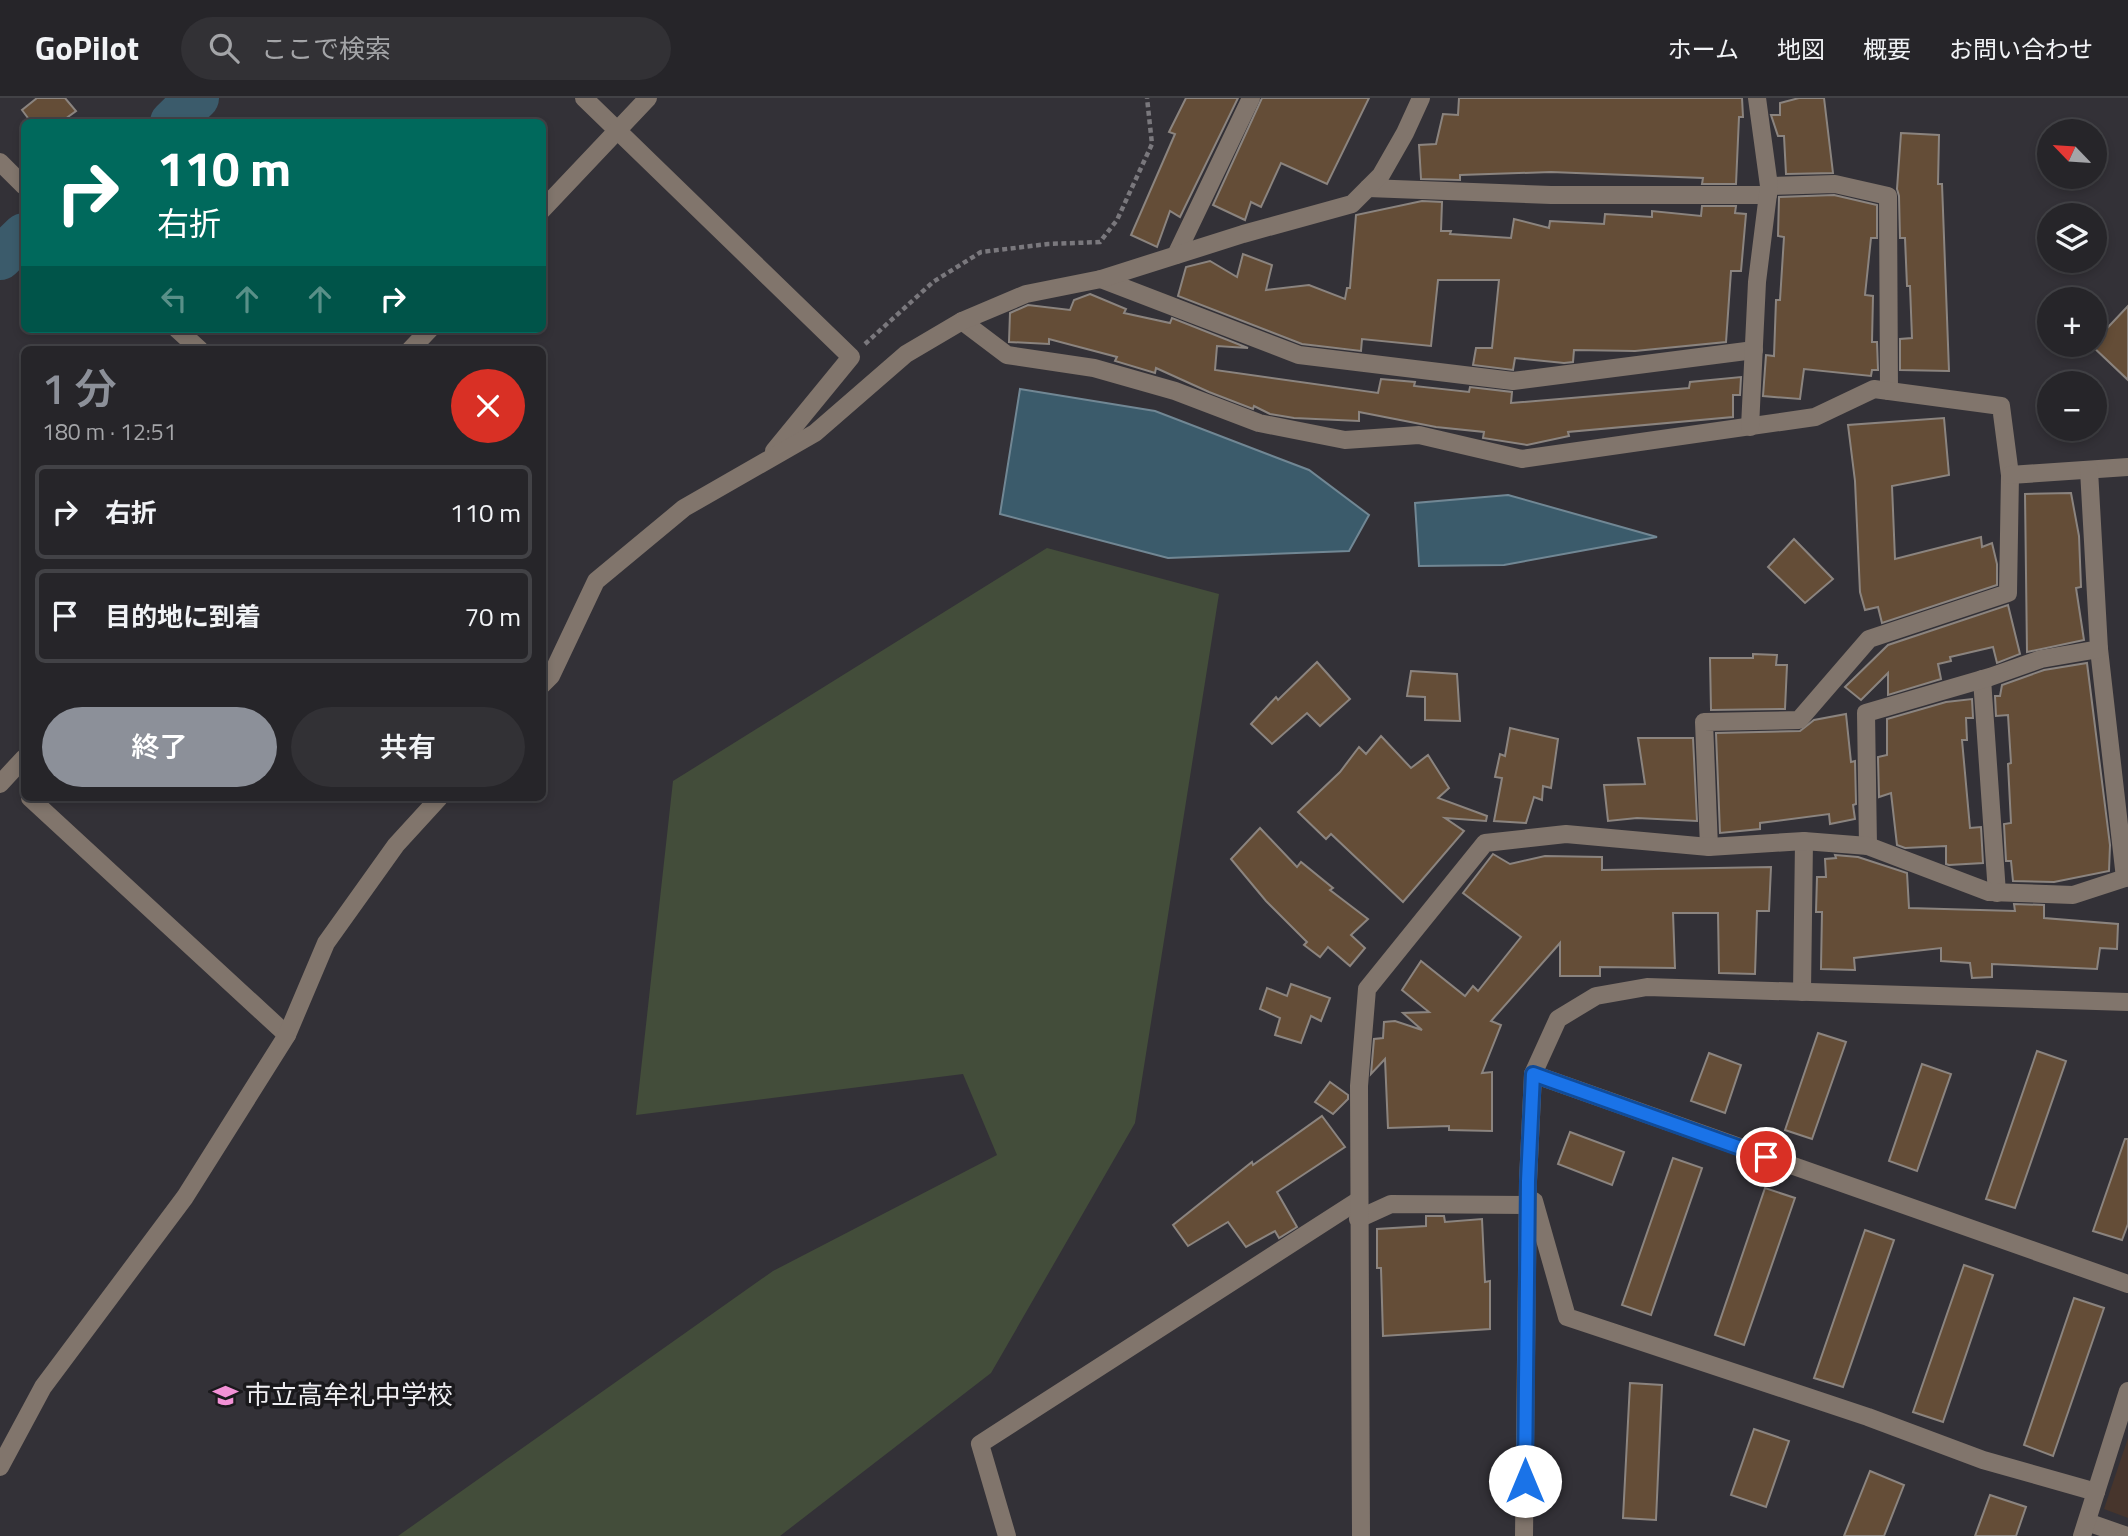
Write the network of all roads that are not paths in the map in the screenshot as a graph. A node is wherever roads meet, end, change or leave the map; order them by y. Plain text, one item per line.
1 (584, 98) edge
2 (648, 98) edge
3 (1251, 98) edge
4 (1421, 98) edge
5 (1757, 98) edge
6 (618, 131) junction
7 (0, 162) edge
8 (21, 183) edge
9 (1368, 188) junction
10 (1768, 191) junction
11 (546, 206) edge
12 (1176, 255) junction
13 (1101, 279) junction
14 (962, 321) junction
15 (181, 333) edge
16 (426, 333) edge
17 (196, 346) edge
18 (414, 346) edge
19 (1754, 350) junction
20 (1889, 391) junction
21 (1751, 427) junction
22 (767, 459) junction
23 (2128, 467) edge
24 (2089, 470) junction
25 (2010, 475) junction
26 (2099, 649) junction
27 (546, 674) edge
28 (1982, 679) junction
29 (21, 761) edge
30 (2, 777) edge
31 (21, 791) edge
32 (33, 801) edge
33 (436, 801) edge
34 (1804, 841) junction
35 (1868, 846) junction
36 (1709, 847) junction
37 (2126, 877) edge
38 (1997, 892) junction
39 (1802, 992) junction
40 (2128, 1003) edge
41 (287, 1035) junction
42 (1533, 1074) junction
43 (1528, 1181) junction
44 (1359, 1200) junction
45 (1528, 1205) junction
46 (1357, 1219) junction
47 (2128, 1284) edge
48 (2128, 1391) edge
49 (0, 1467) edge
50 (2096, 1492) junction
51 (2084, 1529) edge
52 (1007, 1536) edge
53 (1362, 1536) edge
54 (1524, 1536) edge
55 (2127, 1536) edge

1 - 6 street
2 - 6 street
3 - 12 street
4 - 9 street
5 - 10 street
6 - 11 street
6 - 22 street
7 - 8 street
9 - 10 street
9 - 12 street
10 - 19 street
10 - 20 street
12 - 13 street
13 - 14 street
13 - 19 street
14 - 21 street
14 - 22 street
15 - 17 street
16 - 18 street
19 - 21 street
20 - 21 street
20 - 25 street
22 - 27 street
23 - 24 street
24 - 25 street
24 - 26 street
25 - 36 street
26 - 28 street
26 - 37 street
28 - 35 street
28 - 38 street
29 - 30 street
30 - 31 street
32 - 41 street
33 - 41 street
34 - 35 street
34 - 36 street
34 - 39 street
35 - 38 street
36 - 44 street
37 - 38 street
39 - 40 street
39 - 42 street
41 - 49 street
42 - 43 street
42 - 47 street
43 - 45 street
43 - 50 street
44 - 46 street
44 - 52 street
45 - 46 street
45 - 54 street
46 - 53 street
48 - 50 street
50 - 51 street
51 - 55 street

